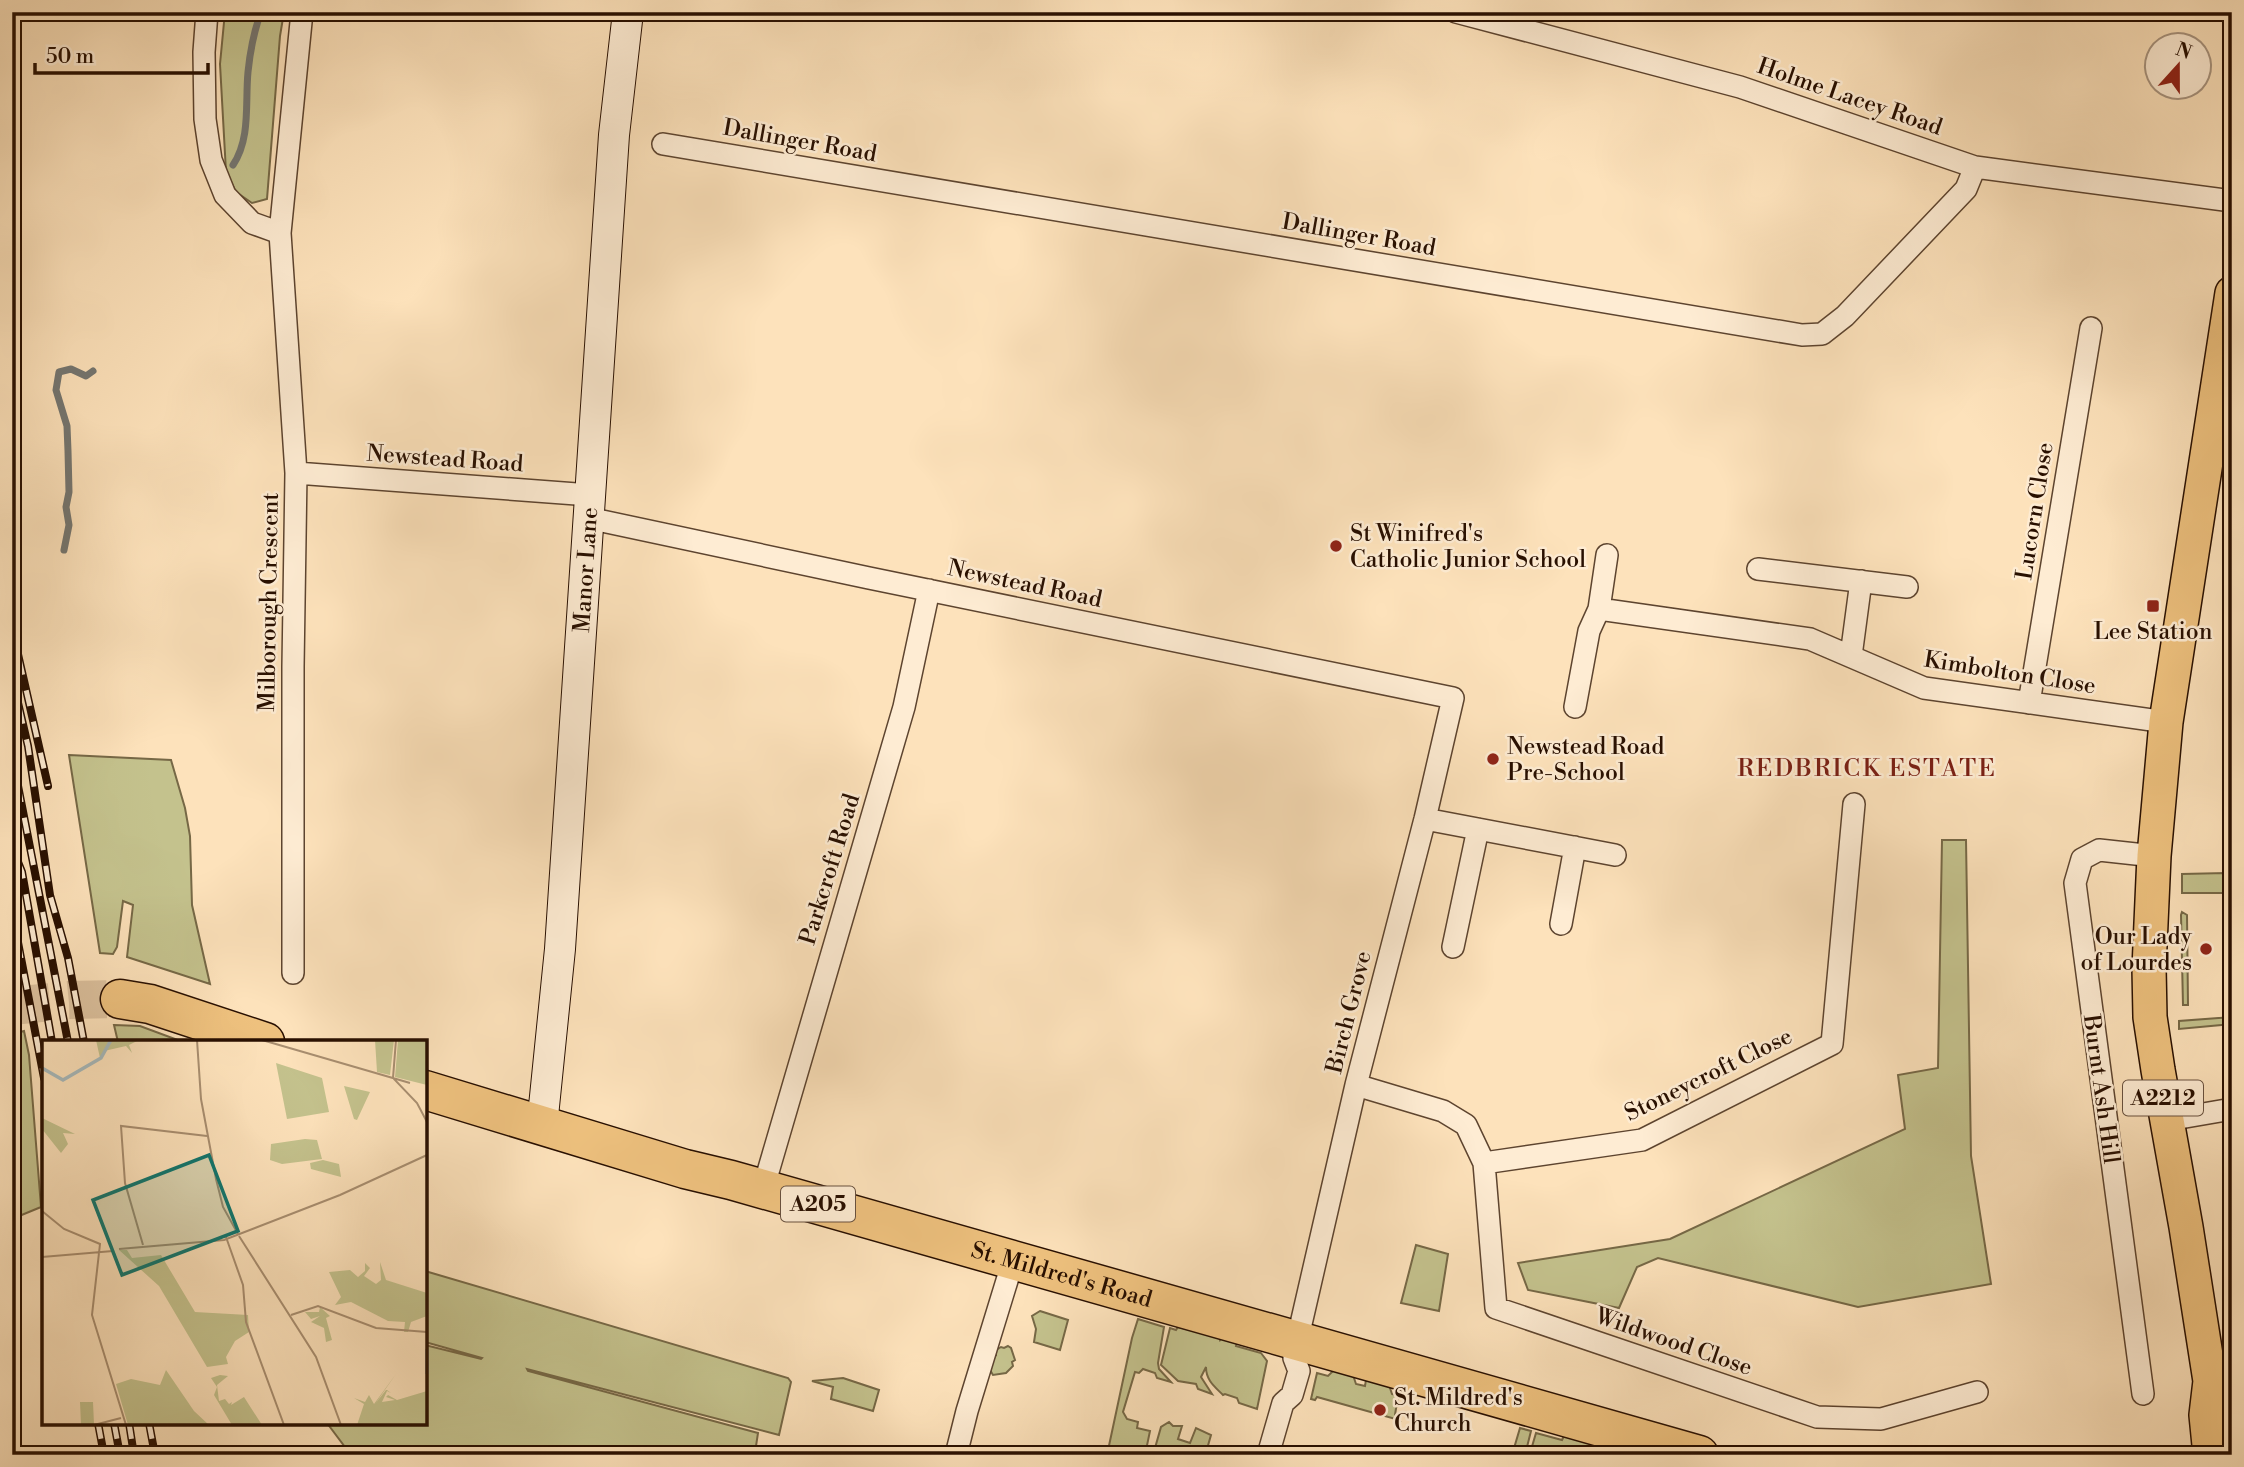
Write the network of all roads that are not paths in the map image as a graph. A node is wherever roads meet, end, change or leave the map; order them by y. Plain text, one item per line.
1 (207, 12) edge
2 (302, 12) edge
3 (628, 12) edge
4 (1456, 12) edge
5 (663, 144) dead end
6 (1975, 167) junction
7 (2232, 201) edge
8 (280, 233) junction
9 (2232, 293) edge
10 (2091, 328) dead end
11 (2220, 440) edge
12 (296, 473) junction
13 (589, 506) junction
14 (1607, 555) dead end
15 (1758, 569) dead end
16 (1861, 581) junction
17 (1907, 587) dead end
18 (929, 590) junction
19 (1599, 609) junction
20 (1851, 656) junction
21 (1452, 698) joint
22 (2029, 703) junction
23 (1575, 706) dead end
24 (2166, 723) junction
25 (1854, 804) dead end
26 (1425, 819) junction
27 (1478, 829) junction
28 (1575, 847) junction
29 (1615, 855) dead end
30 (2154, 856) junction
31 (1561, 924) dead end
32 (1453, 947) dead end
33 (293, 973) dead end
34 (120, 999) tunnel mouth
35 (259, 1040) edge
36 (1356, 1085) junction
37 (427, 1091) edge
38 (2232, 1109) edge
39 (2168, 1120) junction
40 (542, 1126) junction
41 (1484, 1163) junction
42 (766, 1169) junction
43 (1013, 1261) junction
44 (1298, 1341) junction
45 (2210, 1381) junction
46 (1977, 1392) dead end
47 (2143, 1394) dead end
48 (2232, 1435) edge
49 (956, 1455) edge
50 (1268, 1455) edge
51 (1699, 1455) edge
52 (2210, 1455) edge

1 - 8 street
2 - 8 street, Milborough Crescent
3 - 13 street, Manor Lane
4 - 6 street, Holme Lacey Road
5 - 6 street, Dallinger Road
6 - 7 street, Holme Lacey Road
8 - 12 street, Milborough Crescent
9 - 11 main road, A2212
10 - 22 street, Lucorn Close
11 - 24 main road, A2212
12 - 13 street, Newstead Road
12 - 33 street, Milborough Crescent
13 - 18 street, Newstead Road
13 - 40 street, Manor Lane
14 - 19 street
15 - 16 street
16 - 17 street
16 - 20 street
18 - 21 street, Newstead Road
18 - 42 street, Parkcroft Road
19 - 20 street, Kimbolton Close
19 - 23 street
20 - 22 street, Kimbolton Close
21 - 26 street, Birch Grove
22 - 24 street, Kimbolton Close
24 - 30 main road, A2212
25 - 41 street, Stoneycroft Close
26 - 27 street
26 - 36 street, Birch Grove
27 - 28 street
27 - 32 street
28 - 29 street
28 - 31 street
30 - 39 main road, A2212
30 - 47 street, Burnt Ash Hill
34 - 35 highway
36 - 41 street
36 - 44 street, Birch Grove
37 - 40 highway, St. Mildred's Road / A205
38 - 39 street
39 - 45 main road, A2212
40 - 42 highway, St. Mildred's Road / A205
41 - 46 street, Wildwood Close
42 - 43 highway, St. Mildred's Road / A205
43 - 44 highway, St. Mildred's Road / A205
43 - 49 street
44 - 50 street, Birch Grove
44 - 51 highway, St. Mildred's Road / A205
45 - 48 main road, A2212
45 - 52 main road, A2212

